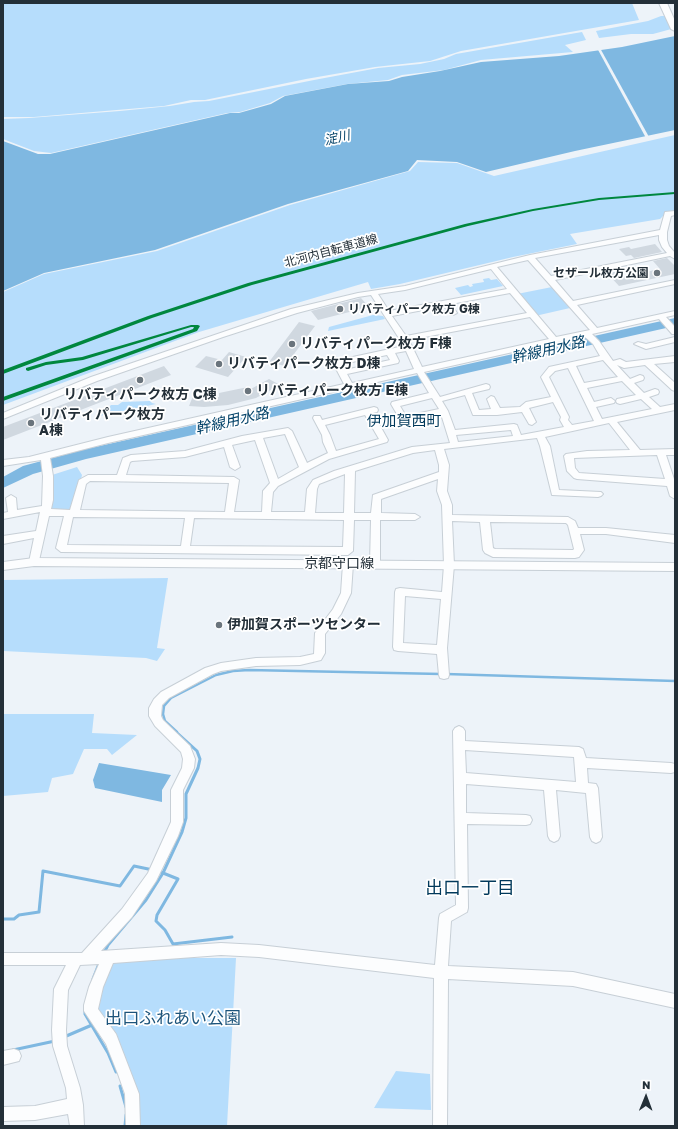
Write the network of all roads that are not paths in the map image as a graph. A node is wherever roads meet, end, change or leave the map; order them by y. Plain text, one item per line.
1 (663, 3) edge
2 (675, 29) edge
3 (675, 213) edge
4 (663, 232) junction
5 (673, 255) edge
6 (530, 257) junction
7 (492, 266) junction
8 (550, 279) junction
9 (675, 282) edge
10 (512, 290) junction
11 (373, 293) junction
12 (446, 303) junction
13 (572, 304) junction
14 (453, 312) dead end
15 (675, 313) edge
16 (388, 314) junction
17 (532, 314) junction
18 (662, 318) junction
19 (673, 329) edge
20 (592, 336) junction
21 (404, 339) junction
22 (675, 339) edge
23 (554, 340) junction
24 (638, 344) dead end
25 (649, 347) junction
26 (408, 348) junction
27 (675, 359) edge
28 (608, 360) junction
29 (663, 361) junction
30 (647, 362) junction
31 (571, 365) junction
32 (420, 370) junction
33 (539, 371) dead end
34 (550, 372) junction
35 (640, 378) dead end
36 (624, 381) junction
37 (349, 386) junction
38 (581, 386) junction
39 (486, 387) dead end
40 (675, 388) edge
41 (466, 391) junction
42 (655, 392) dead end
43 (642, 396) junction
44 (435, 397) junction
45 (492, 399) dead end
46 (555, 399) junction
47 (591, 405) junction
48 (675, 407) edge
49 (525, 409) junction
50 (444, 411) junction
51 (659, 411) junction
52 (497, 412) junction
53 (3, 416) edge
54 (612, 421) junction
55 (532, 422) dead end
56 (600, 423) junction
57 (570, 429) junction
58 (451, 433) junction
59 (540, 435) junction
60 (258, 436) junction
61 (361, 436) dead end
62 (518, 438) junction
63 (227, 443) junction
64 (366, 445) junction
65 (455, 445) junction
66 (439, 447) junction
67 (675, 452) edge
68 (661, 453) junction
69 (638, 454) junction
70 (333, 455) junction
71 (45, 456) junction
72 (236, 462) dead end
73 (3, 463) edge
74 (304, 468) junction
75 (350, 469) junction
76 (442, 474) junction
77 (121, 478) junction
78 (670, 483) junction
79 (275, 484) junction
80 (598, 494) dead end
81 (675, 496) edge
82 (11, 498) dead end
83 (46, 511) junction
84 (72, 513) junction
85 (8, 515) edge
86 (190, 515) junction
87 (229, 515) junction
88 (266, 516) junction
89 (310, 516) junction
90 (349, 517) junction
91 (375, 517) junction
92 (415, 517) dead end
93 (448, 518) junction
94 (485, 519) junction
95 (575, 531) junction
96 (40, 534) junction
97 (675, 539) edge
98 (3, 540) edge
99 (185, 549) junction
100 (34, 562) junction
101 (348, 564) junction
102 (375, 564) junction
103 (448, 565) junction
104 (3, 566) edge
105 (675, 567) edge
106 (446, 596) junction
107 (442, 650) junction
108 (444, 675) dead end
109 (459, 730) dead end
110 (459, 745) junction
111 (580, 763) junction
112 (671, 768) dead end
113 (460, 778) junction
114 (550, 785) junction
115 (583, 787) junction
116 (460, 818) junction
117 (526, 820) dead end
118 (554, 836) dead end
119 (596, 837) dead end
120 (95, 958) junction
121 (3, 959) edge
122 (441, 972) junction
123 (675, 1000) edge
124 (76, 1105) junction
125 (3, 1114) edge
126 (77, 1126) edge
127 (133, 1126) edge
128 (440, 1126) edge

1 - 2 highway
3 - 4 street
4 - 5 street
4 - 6 street
5 - 8 street
6 - 7 street
6 - 8 street
7 - 10 street
7 - 11 street
8 - 13 street
9 - 13 street
10 - 12 street
10 - 17 street
11 - 16 street
11 - 53 street
12 - 14 street
12 - 16 street
13 - 20 street
15 - 18 street
16 - 21 street
17 - 21 street
17 - 23 street
18 - 19 street
18 - 20 street
20 - 23 street
20 - 28 street
21 - 26 street
22 - 25 street
23 - 32 street
24 - 25 street
25 - 29 street
26 - 32 street
26 - 37 street
27 - 29 street
28 - 30 street
28 - 31 street
28 - 36 street
29 - 30 street
30 - 40 street
31 - 34 street
31 - 38 street
32 - 37 street
32 - 44 street
33 - 34 street
34 - 46 street
35 - 36 street
36 - 38 street
36 - 43 street
37 - 71 street
38 - 47 street
39 - 41 street
41 - 44 street
41 - 52 street
42 - 43 street
43 - 47 street
43 - 51 street
44 - 50 street
44 - 50 street
45 - 52 street
46 - 49 street
46 - 57 street
47 - 56 street
48 - 51 street
49 - 52 street
49 - 55 street
50 - 58 street
51 - 54 street
54 - 56 street
54 - 69 street
56 - 57 street
57 - 59 street
58 - 62 street
58 - 65 street
59 - 62 street
59 - 80 street
60 - 63 street
60 - 74 street
60 - 79 street
61 - 64 street
62 - 65 street
63 - 72 street
63 - 77 street
64 - 70 street
64 - 70 street
65 - 66 street
66 - 75 street
66 - 76 street
67 - 68 street
68 - 69 street
68 - 78 street
69 - 78 street
70 - 74 street
71 - 73 street
71 - 83 street
74 - 79 street
75 - 89 street
75 - 90 street
76 - 91 street
76 - 93 street
77 - 84 street
77 - 87 street
78 - 81 street
79 - 88 street
82 - 85 street
83 - 84 street
83 - 85 street
83 - 96 street
84 - 86 street
84 - 99 street
86 - 87 street
86 - 99 street
87 - 88 street
88 - 89 street
89 - 90 street
90 - 91 street
90 - 99 street
91 - 92 street
91 - 102 street
93 - 94 street
93 - 103 street
94 - 95 street
94 - 95 street
95 - 97 street
96 - 98 street
96 - 100 street
100 - 101 main road, 京都守口線
100 - 104 main road, 京都守口線
101 - 102 main road, 京都守口線
101 - 120 street
102 - 103 main road, 京都守口線
103 - 105 main road, 京都守口線
103 - 106 street
106 - 107 street
106 - 107 street
107 - 108 street
109 - 110 street
110 - 111 street
110 - 113 street
111 - 112 street
111 - 115 street
113 - 114 street
113 - 116 street
114 - 115 street
114 - 118 street
115 - 119 street
116 - 117 street
116 - 122 street
120 - 121 street
120 - 122 street
120 - 124 street
120 - 127 street
122 - 123 street
122 - 128 street
124 - 125 street
124 - 126 street

